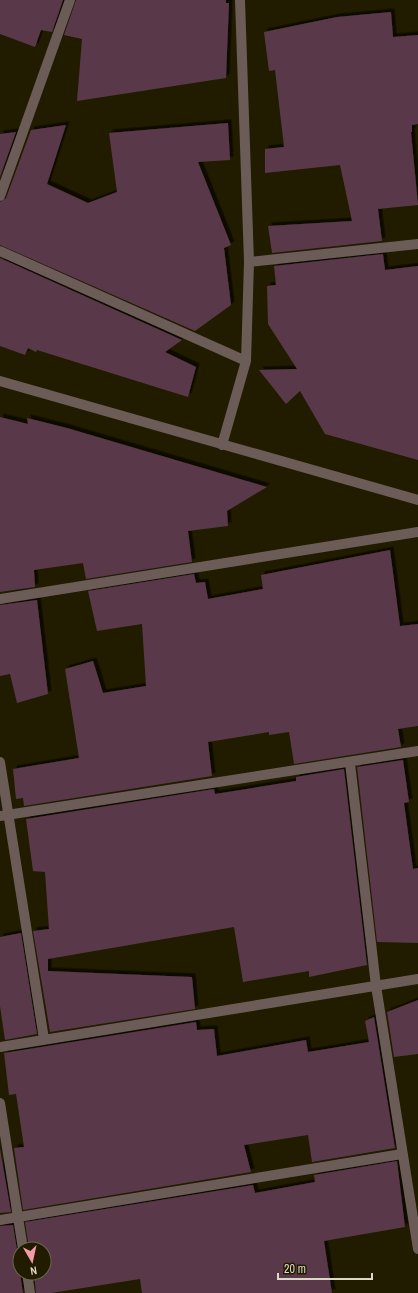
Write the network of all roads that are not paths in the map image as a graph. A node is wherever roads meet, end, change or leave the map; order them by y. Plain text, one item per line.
1 (70, 0) edge
2 (240, 0) edge
3 (0, 196) edge
4 (418, 244) edge
5 (0, 251) edge
6 (249, 262) junction
7 (246, 361) junction
8 (0, 381) edge
9 (222, 445) junction
10 (418, 500) edge
11 (418, 532) edge
12 (0, 599) edge
13 (418, 751) edge
14 (0, 762) edge
15 (350, 762) junction
16 (4, 815) edge
17 (418, 979) edge
18 (376, 986) junction
19 (44, 1039) junction
20 (0, 1048) edge
21 (0, 1103) edge
22 (402, 1154) junction
23 (17, 1217) junction
24 (0, 1220) edge
25 (22, 1241) edge
26 (418, 1249) edge
27 (28, 1281) edge
28 (30, 1293) edge

1 - 3 street
2 - 6 street
4 - 6 street
5 - 7 street
6 - 7 street
7 - 9 street
8 - 9 street
9 - 10 street
11 - 12 street
13 - 15 street
14 - 16 street
15 - 16 street
15 - 18 street
16 - 19 street
17 - 18 street
18 - 19 street
18 - 22 street
19 - 20 street
21 - 23 street
22 - 23 street
22 - 26 street
23 - 24 street
23 - 25 street
27 - 28 street

